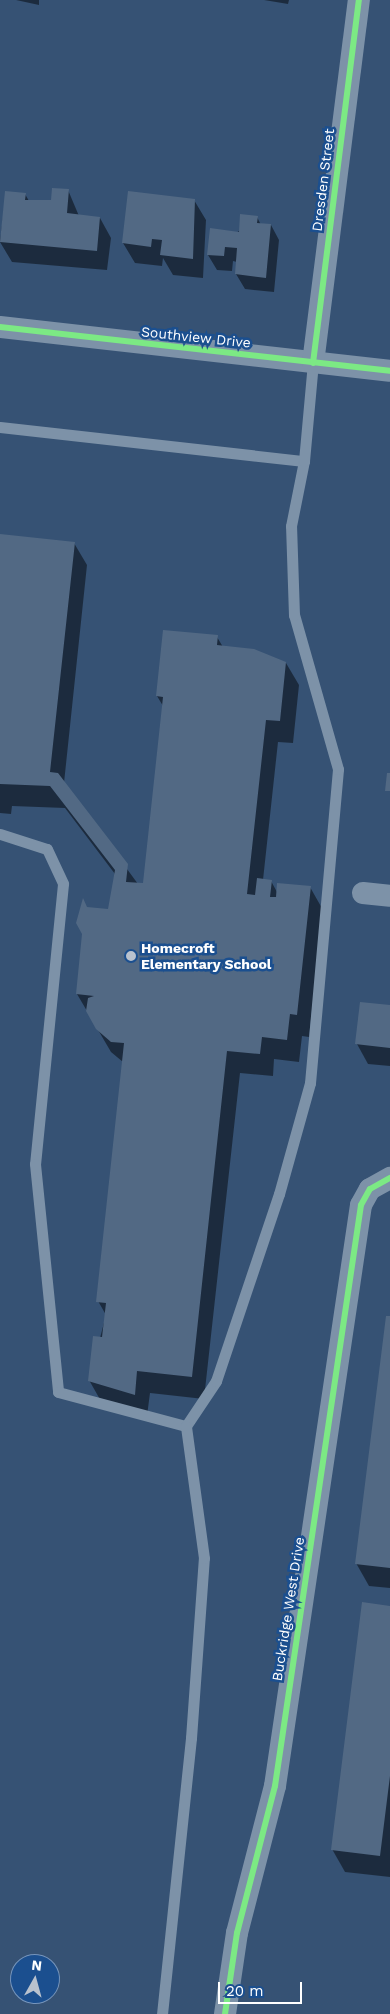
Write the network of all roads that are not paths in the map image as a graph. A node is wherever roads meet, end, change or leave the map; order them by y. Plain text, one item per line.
1 (359, 0) edge
2 (0, 327) edge
3 (313, 363) junction
4 (390, 371) edge
5 (0, 426) edge
6 (304, 461) junction
7 (0, 834) edge
8 (363, 893) dead end
9 (390, 896) edge
10 (390, 1178) edge
11 (186, 1426) junction
12 (162, 2014) edge
13 (225, 2014) edge

1 - 3 street, Dresden Street
2 - 3 street, Southview Drive
3 - 4 street, Southview Drive
3 - 6 lane
5 - 6 lane
6 - 11 lane
7 - 11 lane
8 - 9 street
10 - 13 street, Buckridge West Drive
11 - 12 lane

